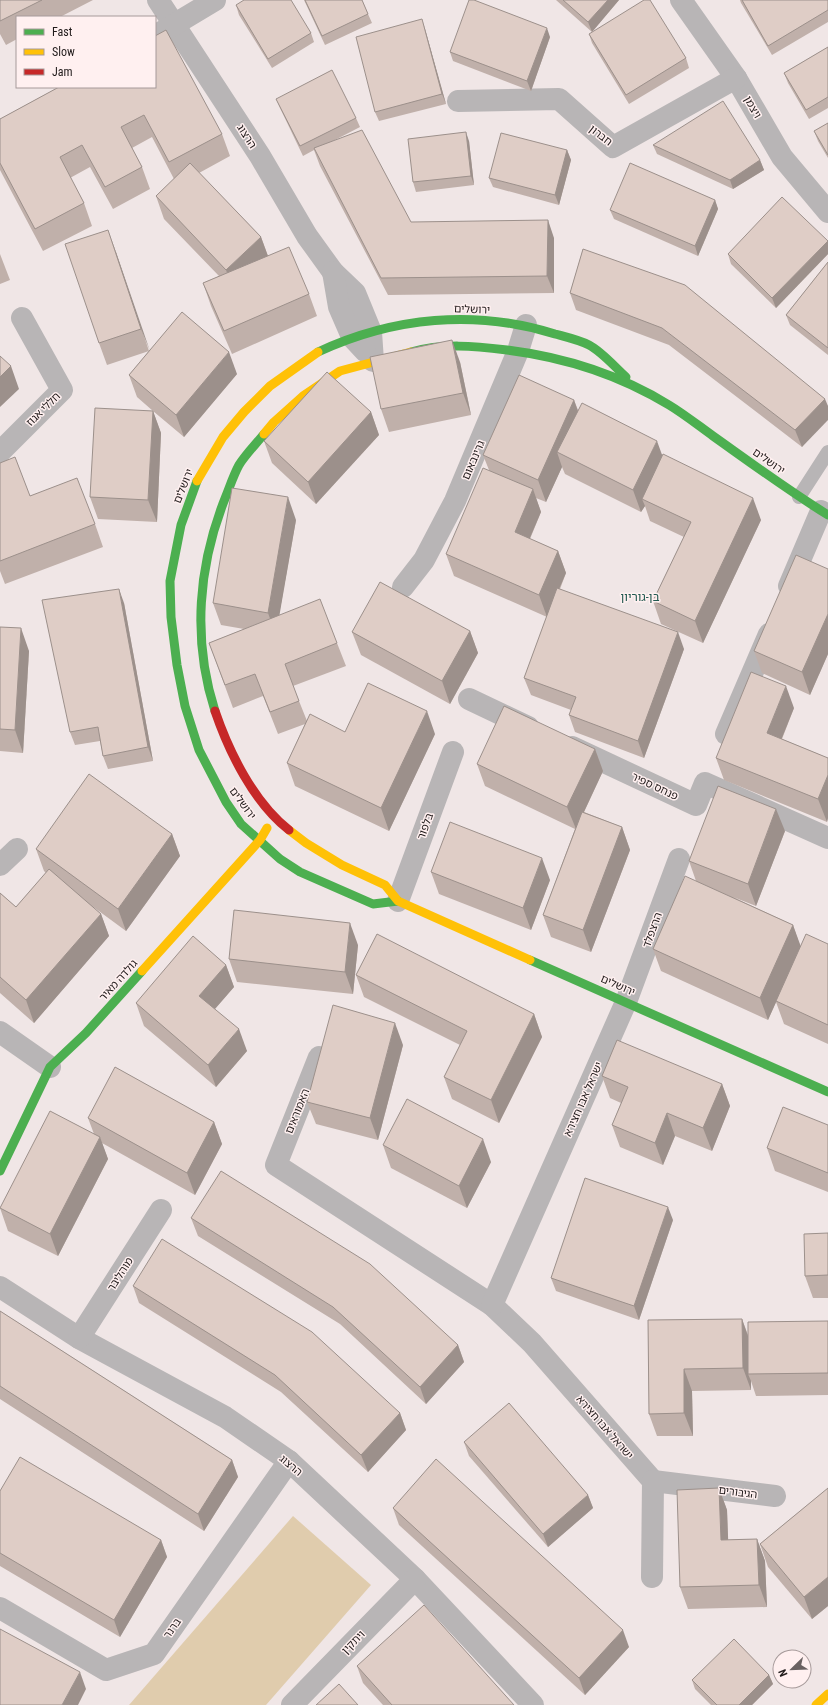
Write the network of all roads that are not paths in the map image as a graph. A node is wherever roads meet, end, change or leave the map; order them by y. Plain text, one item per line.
1 (158, 0) edge
2 (215, 0) edge
3 (681, 0) edge
4 (175, 24) junction
5 (156, 35) edge
6 (736, 78) junction
7 (458, 101) dead end
8 (828, 212) edge
9 (22, 318) dead end
10 (526, 325) junction
11 (362, 335) junction
12 (518, 352) junction
13 (373, 361) junction
14 (637, 388) junction
15 (0, 452) edge
16 (828, 452) edge
17 (799, 497) junction
18 (825, 513) edge
19 (403, 587) dead end
20 (470, 699) dead end
21 (726, 734) edge
22 (453, 752) dead end
23 (274, 818) junction
24 (828, 838) edge
25 (260, 840) junction
26 (17, 849) dead end
27 (679, 859) dead end
28 (0, 865) edge
29 (398, 901) junction
30 (626, 1002) junction
31 (0, 1032) edge
32 (318, 1057) edge
33 (50, 1067) junction
34 (828, 1092) edge
35 (276, 1165) joint
36 (0, 1171) edge
37 (161, 1210) dead end
38 (0, 1287) edge
39 (492, 1305) junction
40 (79, 1338) junction
41 (289, 1461) junction
42 (653, 1482) junction
43 (776, 1496) dead end
44 (652, 1577) dead end
45 (415, 1579) junction
46 (0, 1608) edge
47 (828, 1694) edge
48 (292, 1705) edge
49 (533, 1705) edge
50 (816, 1705) edge

1 - 4 street, הרצוג
2 - 4 street
3 - 6 street, ויצמן
4 - 5 street
4 - 11 street, הרצוג
6 - 7 street, חברון
6 - 8 street, ויצמן
9 - 15 street, חללי אגוז
10 - 11 street, ירושלים
10 - 12 street, גרינבאום
10 - 14 street, ירושלים
11 - 13 street, הרצוג
11 - 25 street, ירושלים
12 - 13 street, ירושלים
12 - 14 street, ירושלים
12 - 19 street, גרינבאום
13 - 23 street, ירושלים
14 - 17 street, ירושלים
16 - 17 lane
17 - 18 street, ירושלים
18 - 21 street
20 - 24 street, פנחס ספיר
22 - 29 street, בלפור
23 - 25 street, גולדה מאיר
23 - 29 street, ירושלים
25 - 29 street, ירושלים
25 - 33 street, גולדה מאיר
26 - 28 street
27 - 30 street, הרצפלד
29 - 30 street, ירושלים
30 - 34 street, ירושלים
30 - 39 street, ישראל אבו חצירא
31 - 33 street
32 - 35 street, האמוראים
33 - 36 street, גולדה מאיר
35 - 39 street, ישראל אבו חצירא
37 - 40 street, מוהליבר
38 - 40 street, הרצוג
39 - 42 street, ישראל אבו חצירא
40 - 41 street, הרצוג
41 - 45 street, הרצוג
41 - 46 street, ברנר
42 - 43 street, הגיבורים
42 - 44 street
45 - 48 street, ויתקין
45 - 49 street, הרצוג
47 - 50 street

